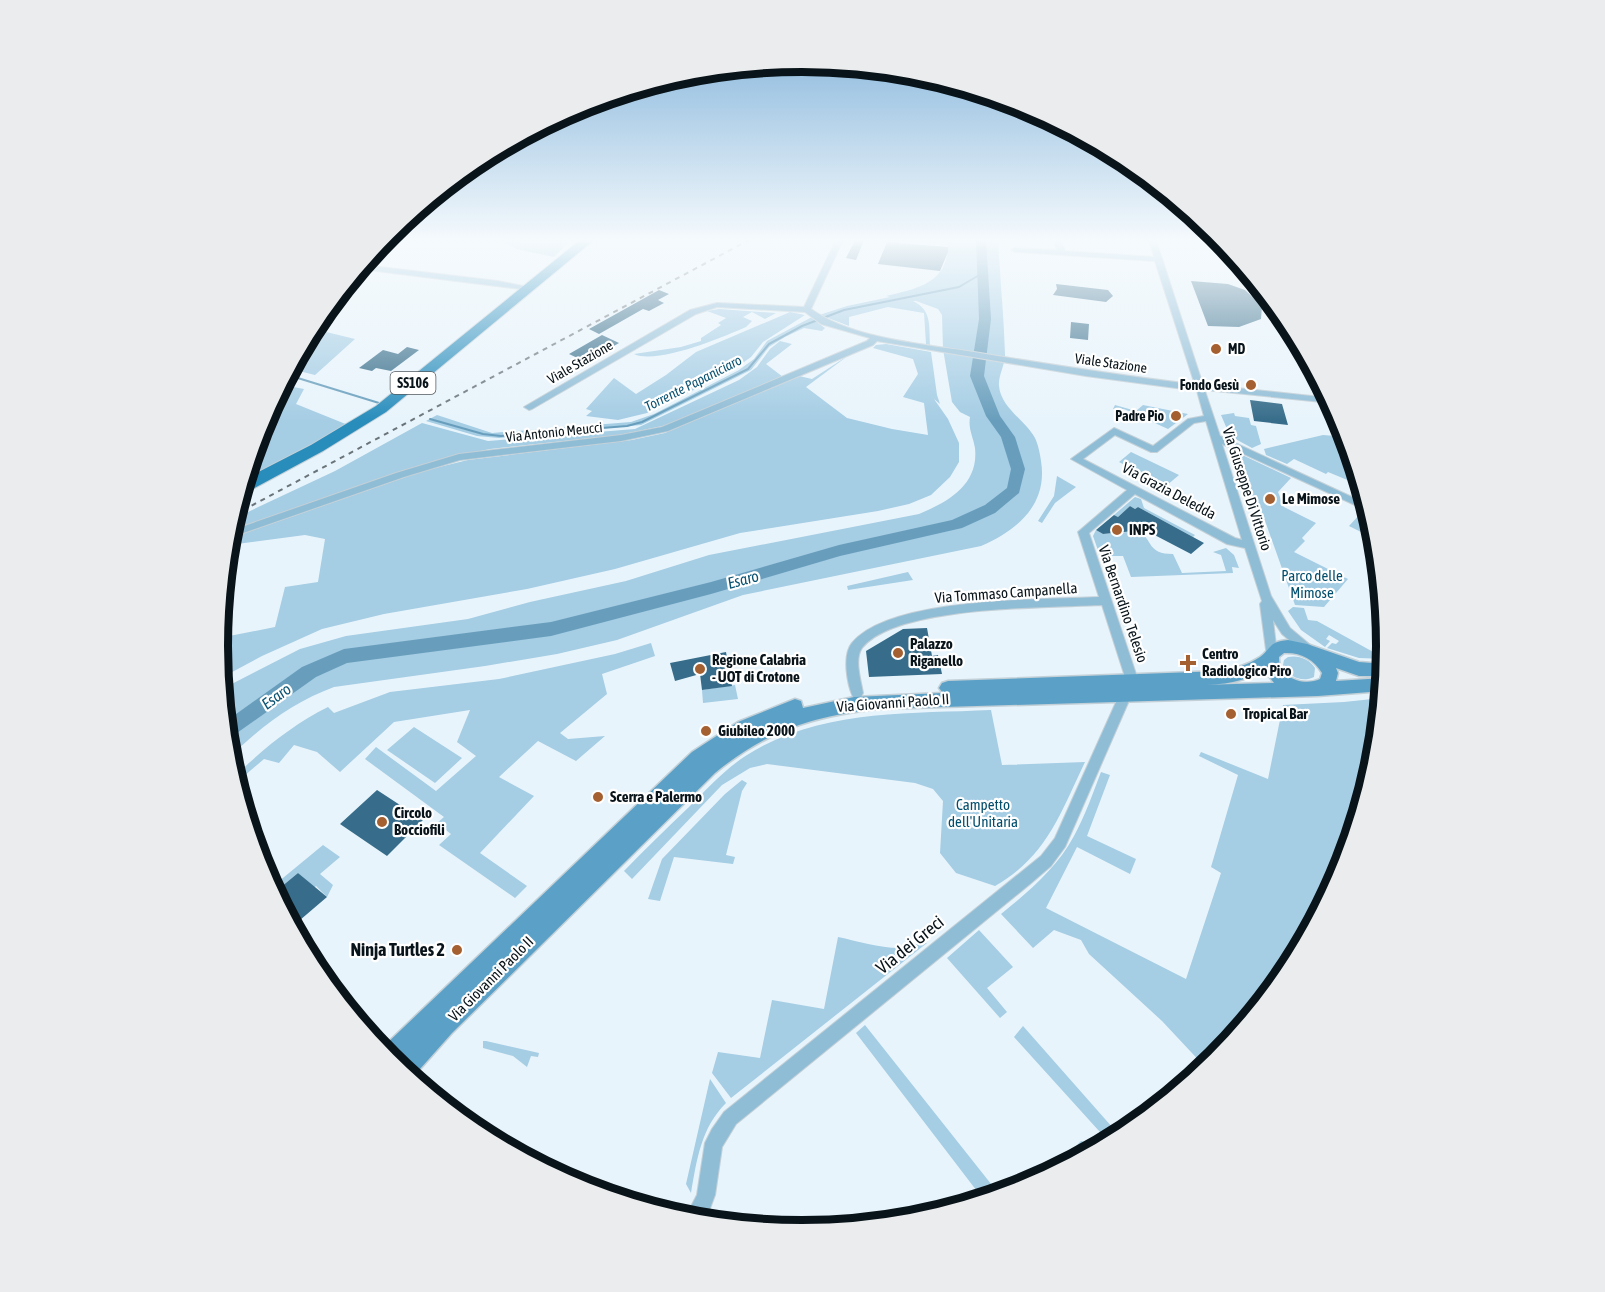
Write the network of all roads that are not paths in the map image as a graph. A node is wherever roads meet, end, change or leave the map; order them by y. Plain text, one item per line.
1 (514, 300) edge
2 (815, 300) edge
3 (1171, 300) edge
4 (810, 313) junction
5 (875, 338) junction
6 (1199, 387) junction
7 (1321, 400) edge
8 (529, 407) dead end
9 (1209, 418) junction
10 (1215, 437) junction
11 (253, 482) edge
12 (1315, 483) junction
13 (1134, 490) junction
14 (1356, 493) edge
15 (1358, 503) edge
16 (241, 531) edge
17 (1250, 546) junction
18 (1265, 596) junction
19 (1106, 601) junction
20 (1315, 654) junction
21 (1270, 657) junction
22 (1375, 670) edge
23 (1375, 685) edge
24 (1130, 687) junction
25 (1312, 689) junction
26 (857, 693) junction
27 (396, 1051) edge
28 (409, 1063) edge
29 (701, 1211) edge

1 - 11 main road, SS106
2 - 4 street
3 - 6 street, Via Giuseppe Di Vittorio
4 - 5 street
4 - 8 street, Viale Stazione
5 - 6 street, Viale Stazione
5 - 16 street, Via Antonio Meucci
6 - 7 street, Viale Stazione
6 - 9 street, Via Giuseppe Di Vittorio
9 - 10 street, Via Giuseppe Di Vittorio
9 - 13 street, Via Grazia Deledda
10 - 12 street
10 - 17 street, Via Giuseppe Di Vittorio
12 - 14 street
12 - 15 street
13 - 17 street, Via Grazia Deledda
13 - 19 street, Via Bernardino Telesio
17 - 18 street, Via Giuseppe Di Vittorio
18 - 20 street
18 - 21 street
19 - 24 street, Via Bernardino Telesio
19 - 26 street, Via Tommaso Campanella
20 - 21 street
20 - 22 street
20 - 25 street
21 - 24 street
21 - 25 street
23 - 25 street, Via Giovanni Paolo II
24 - 25 street, Via Giovanni Paolo II
24 - 26 street, Via Giovanni Paolo II
24 - 28 street, Via Giovanni Paolo II
24 - 29 street, Via dei Greci
26 - 27 street, Via Giovanni Paolo II

